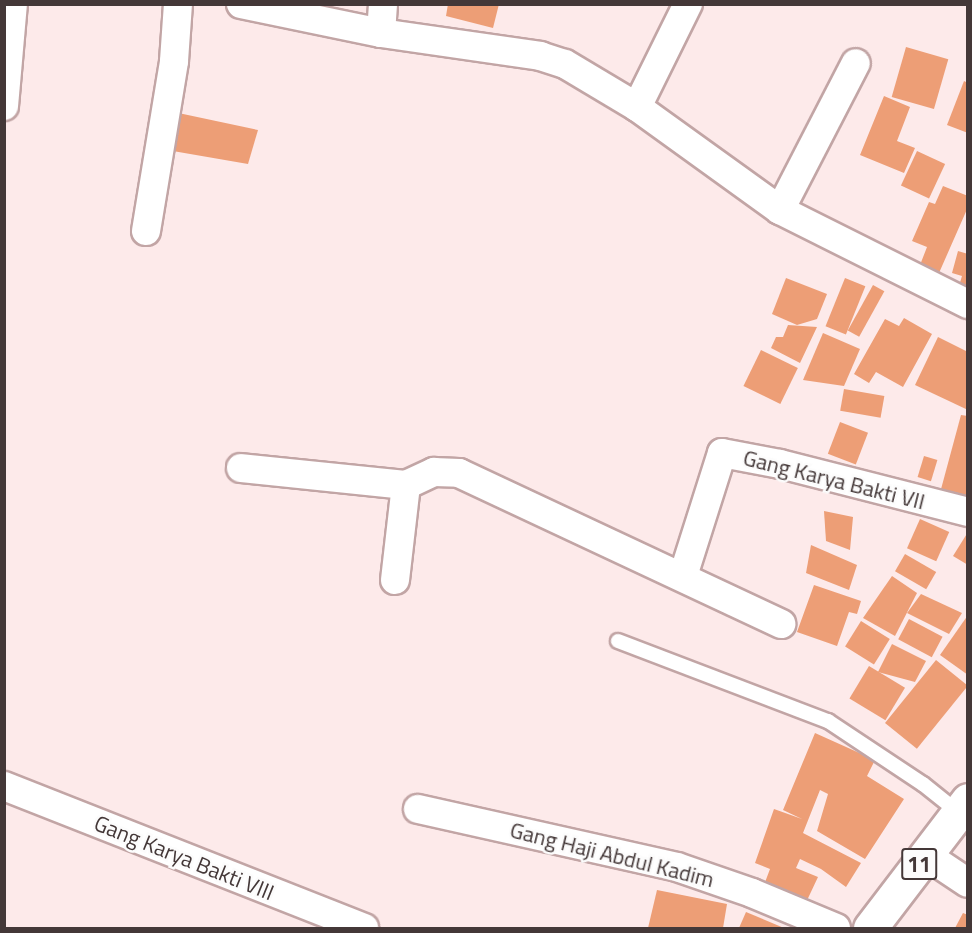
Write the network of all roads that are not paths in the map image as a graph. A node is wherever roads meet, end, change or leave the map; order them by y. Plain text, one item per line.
1 (13, 4) edge
2 (178, 4) edge
3 (241, 4) edge
4 (383, 4) edge
5 (688, 4) edge
6 (304, 12) edge
7 (381, 33) junction
8 (856, 63) dead end
9 (4, 106) edge
10 (637, 107) junction
11 (780, 210) junction
12 (146, 231) dead end
13 (968, 304) edge
14 (241, 468) dead end
15 (406, 485) junction
16 (968, 512) edge
17 (683, 576) junction
18 (395, 580) dead end
19 (780, 624) dead end
20 (618, 641) dead end
21 (4, 786) edge
22 (963, 806) edge
23 (418, 809) dead end
24 (926, 855) junction
25 (968, 883) edge
26 (364, 928) edge
27 (836, 928) edge
28 (870, 928) edge

1 - 9 street
2 - 12 street
3 - 6 street
4 - 7 street
5 - 10 street
6 - 7 street
7 - 10 street
8 - 11 street
10 - 11 street
11 - 13 street
14 - 15 street
15 - 17 street
15 - 18 street
16 - 17 street, Gang Karya Bakti VII
17 - 19 street
20 - 22 lane
21 - 26 street, Gang Karya Bakti VIII
22 - 24 highway, 11
23 - 27 street, Gang Haji Abdul Kadim
24 - 25 street
24 - 28 highway, 11

